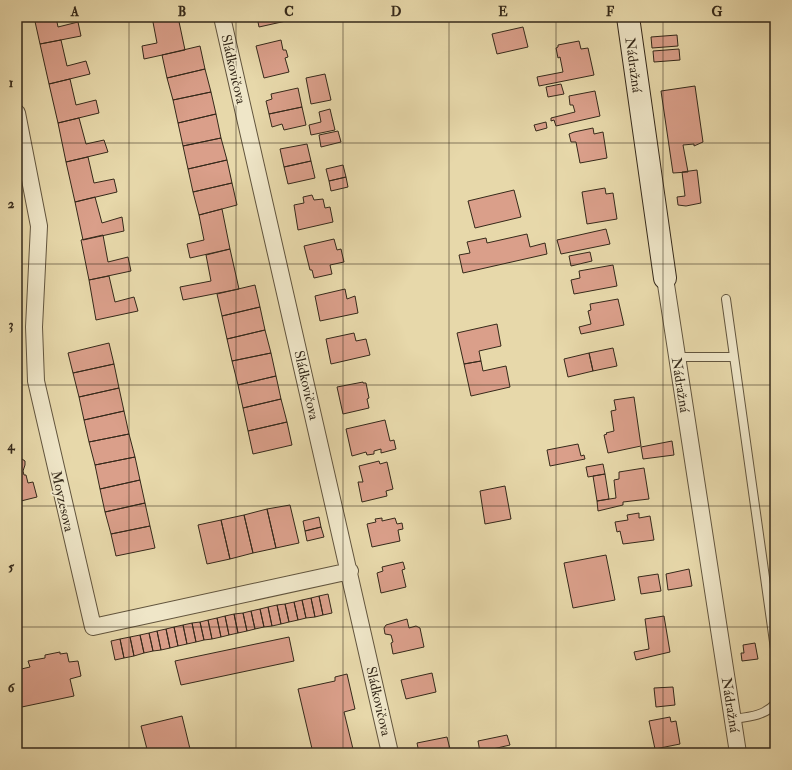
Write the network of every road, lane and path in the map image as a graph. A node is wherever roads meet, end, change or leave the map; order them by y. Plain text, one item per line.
1 (222, 17) edge
2 (628, 17) edge
3 (17, 113) edge
4 (665, 278) joint
5 (726, 299) dead end
6 (677, 357) junction
7 (734, 357) junction
8 (350, 570) junction
9 (775, 649) edge
10 (775, 704) edge
11 (733, 719) junction
12 (390, 753) edge
13 (738, 753) edge

1 - 8 street, Sládkovičova
2 - 4 street, Nádražná
3 - 8 street, Moyzesova
4 - 6 street, Nádražná
5 - 7 lane
6 - 7 lane
6 - 11 street, Nádražná
7 - 9 lane
8 - 12 street, Sládkovičova
10 - 11 lane
11 - 13 street, Nádražná

